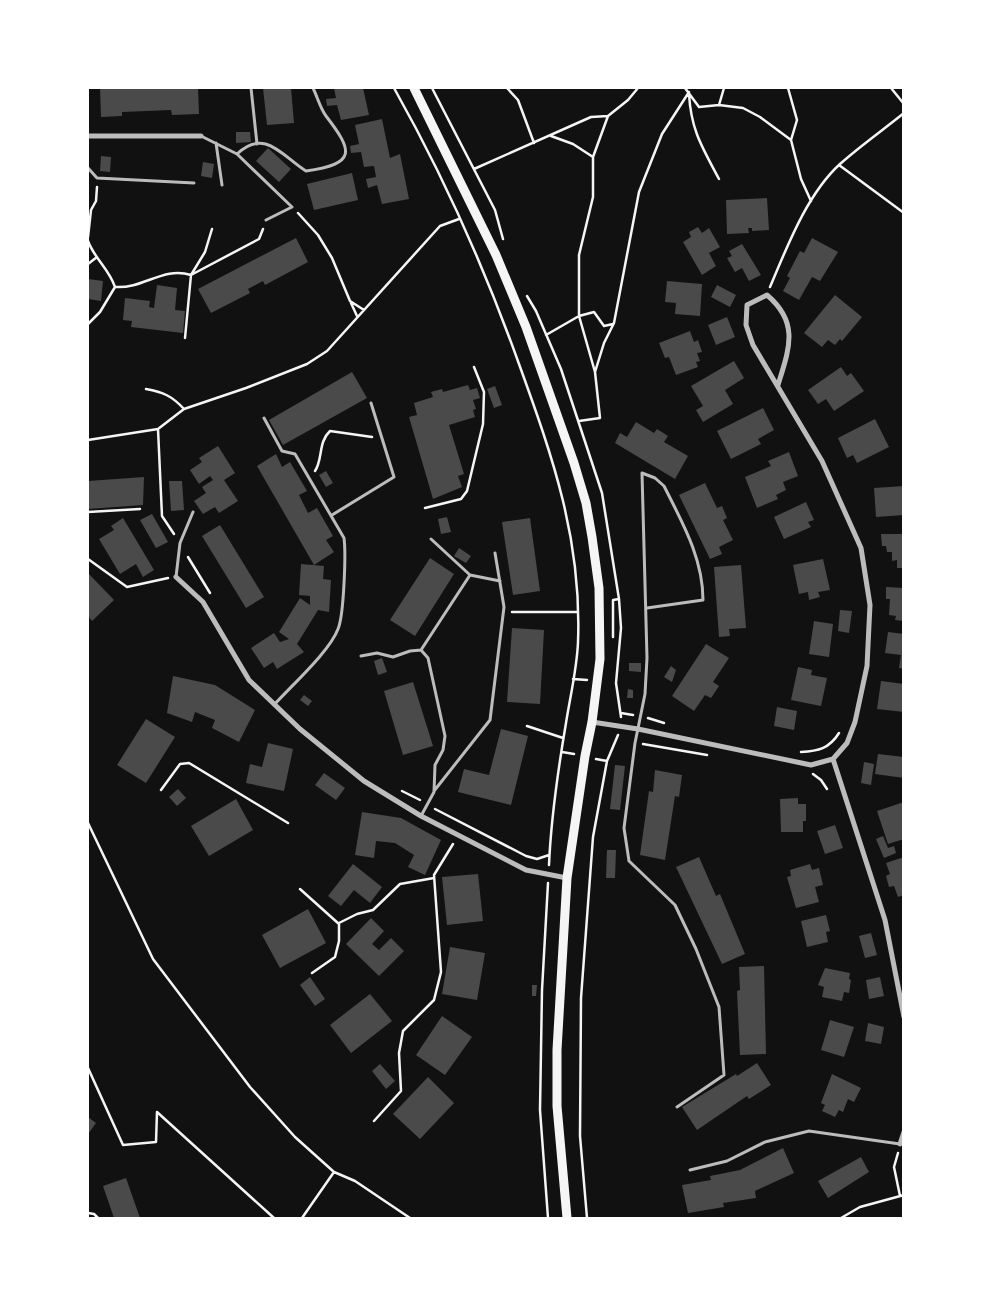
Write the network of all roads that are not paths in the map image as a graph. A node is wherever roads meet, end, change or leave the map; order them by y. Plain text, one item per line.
1 (252, 88) edge
2 (313, 88) edge
3 (414, 88) edge
4 (88, 136) edge
5 (201, 136) joint
6 (216, 143) junction
7 (257, 144) junction
8 (238, 154) junction
9 (88, 168) edge
10 (194, 184) dead end
11 (222, 185) dead end
12 (266, 220) road end
13 (778, 385) junction
14 (371, 403) dead end
15 (264, 418) dead end
16 (193, 512) dead end
17 (332, 515) junction
18 (431, 539) dead end
19 (495, 553) dead end
20 (470, 575) junction
21 (176, 576) joint
22 (500, 580) junction
23 (647, 608) junction
24 (421, 650) junction
25 (361, 656) dead end
26 (274, 705) junction
27 (592, 722) junction
28 (638, 729) junction
29 (833, 760) junction
30 (434, 792) junction
31 (421, 816) junction
32 (566, 878) junction
33 (904, 1018) edge
34 (677, 1106) dead end
35 (904, 1132) edge
36 (900, 1144) joint
37 (690, 1170) dead end
38 (567, 1218) edge

1 - 7 lane
2 - 7 lane
3 - 27 main road
4 - 5 street
5 - 6 lane
6 - 8 lane
6 - 11 lane
7 - 8 lane
8 - 12 lane
9 - 10 lane
13 - 13 street
13 - 29 street
14 - 17 lane
15 - 17 lane
16 - 21 lane
17 - 26 lane
18 - 20 lane
19 - 22 lane
20 - 22 lane
20 - 24 lane
21 - 26 street
22 - 30 lane
23 - 23 lane
23 - 28 lane
24 - 25 lane
24 - 30 lane
26 - 31 street
27 - 28 street
27 - 32 main road
28 - 29 street
28 - 34 lane
29 - 33 street
30 - 31 lane
31 - 32 street
32 - 38 main road
35 - 36 street
36 - 37 lane

